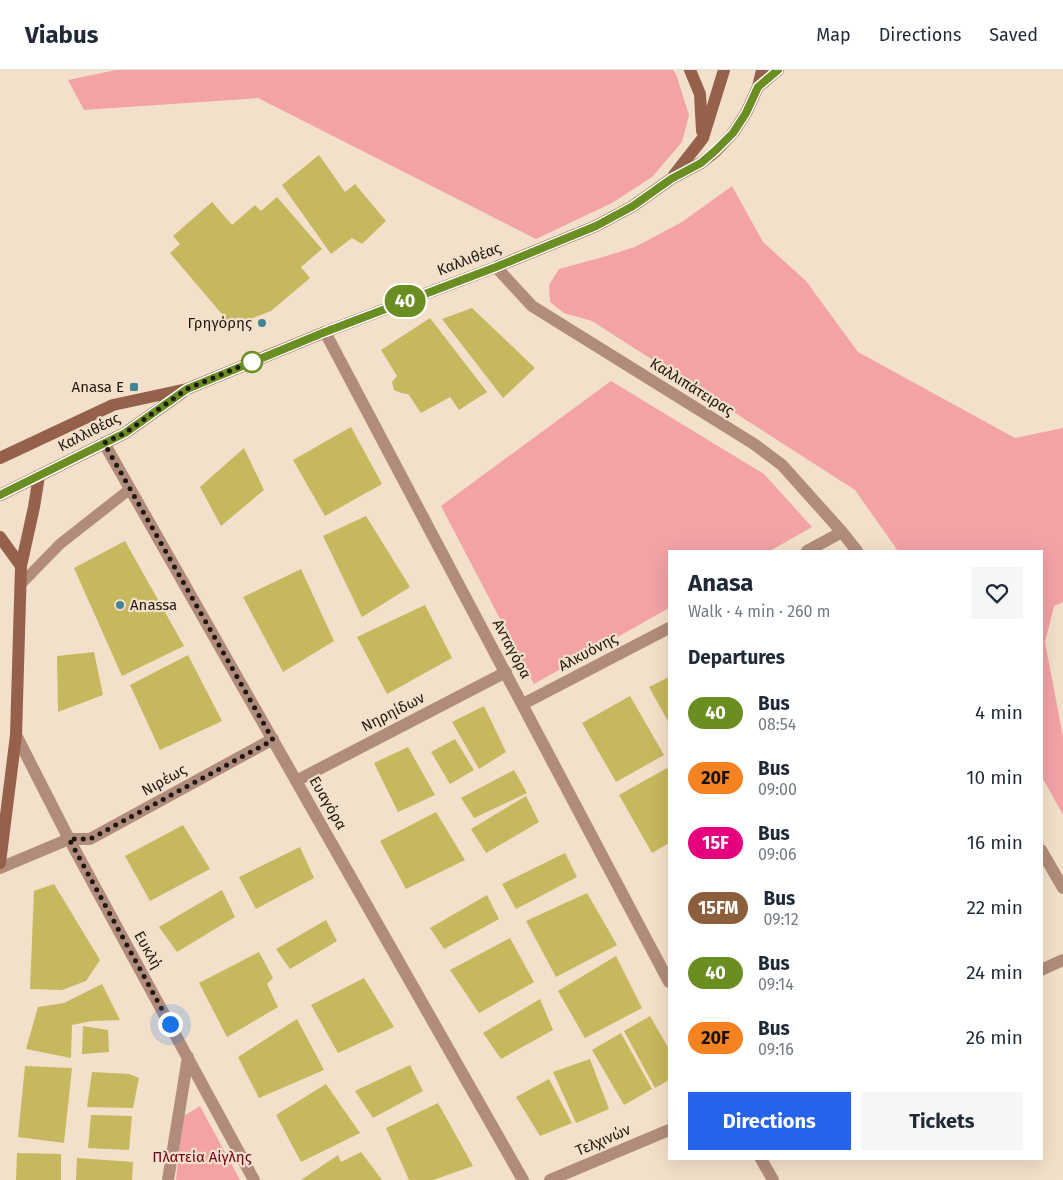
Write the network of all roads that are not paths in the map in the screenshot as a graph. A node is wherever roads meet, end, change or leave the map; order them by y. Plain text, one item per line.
1 (690, 70) edge
2 (724, 70) edge
3 (762, 70) edge
4 (778, 70) edge
5 (758, 87) junction
6 (702, 138) junction
7 (671, 179) junction
8 (496, 267) junction
9 (325, 332) junction
10 (187, 389) junction
11 (104, 443) junction
12 (0, 458) edge
13 (39, 476) junction
14 (130, 489) junction
15 (0, 495) edge
16 (842, 532) junction
17 (0, 537) edge
18 (809, 550) edge
19 (856, 550) edge
20 (21, 566) junction
21 (21, 584) junction
22 (668, 629) edge
23 (506, 672) junction
24 (523, 704) junction
25 (16, 735) junction
26 (273, 740) junction
27 (296, 781) junction
28 (69, 839) junction
29 (1043, 853) edge
30 (0, 863) edge
31 (0, 868) edge
32 (1063, 888) edge
33 (1063, 960) edge
34 (1043, 969) edge
35 (668, 980) edge
36 (188, 1057) junction
37 (668, 1130) edge
38 (762, 1160) edge
39 (168, 1180) edge
40 (254, 1180) edge
41 (523, 1180) edge
42 (550, 1180) edge
43 (772, 1180) edge

1 - 6 main road
2 - 6 main road, Καλλιθέας
3 - 5 main road, Καλλιθέας
4 - 5 main road
5 - 7 main road, Καλλιθέας
6 - 7 main road, Καλλιθέας
7 - 8 main road, Καλλιθέας
8 - 9 main road, Καλλιθέας
8 - 16 street, Καλλιπάτειρας
9 - 10 main road, Καλλιθέας
9 - 23 street, Ανταγόρα
10 - 11 main road, Καλλιθέας
10 - 12 main road, Καλλιθέας
11 - 13 main road, Καλλιθέας
11 - 14 street, Ευαγόρα
13 - 15 main road, Καλλιθέας
13 - 20 main road
14 - 21 lane
14 - 26 street, Ευαγόρα
16 - 18 street
16 - 19 street, Καλλιπάτειρας
17 - 20 main road
20 - 21 main road
21 - 25 main road
22 - 24 street, Αλκυόνης
23 - 24 street, Ανταγόρα
23 - 27 street, Νηρηίδων
24 - 35 street, Ανταγόρα
25 - 28 street, Ευκλή
25 - 30 main road
26 - 27 street, Ευαγόρα
26 - 28 street, Νιρέως
27 - 41 street, Ευαγόρα
28 - 31 street, Νιρέως
28 - 36 street, Ευκλή
29 - 32 street
33 - 34 street
36 - 39 street
36 - 40 street, Ευκλή
37 - 42 street, Τελχινών
38 - 43 street

